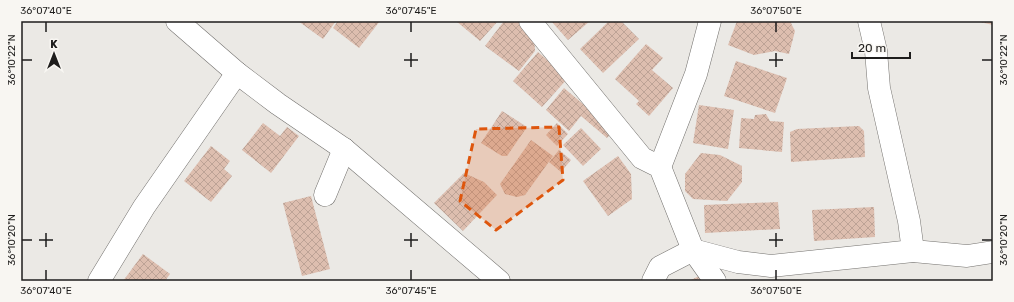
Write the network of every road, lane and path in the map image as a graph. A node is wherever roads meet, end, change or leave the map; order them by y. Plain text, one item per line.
1 (177, 21) edge
2 (530, 21) edge
3 (710, 21) edge
4 (869, 21) edge
5 (237, 73) junction
6 (344, 149) junction
7 (660, 167) junction
8 (325, 195) dead end
9 (694, 250) junction
10 (913, 251) junction
11 (993, 252) edge
12 (99, 281) edge
13 (499, 281) edge
14 (653, 281) edge
15 (715, 281) edge

1 - 5 street
2 - 7 street
3 - 7 street
4 - 10 street
5 - 6 street
5 - 12 street
6 - 8 street
6 - 13 street
7 - 9 street
9 - 10 street
9 - 14 street
9 - 15 street
10 - 11 street

